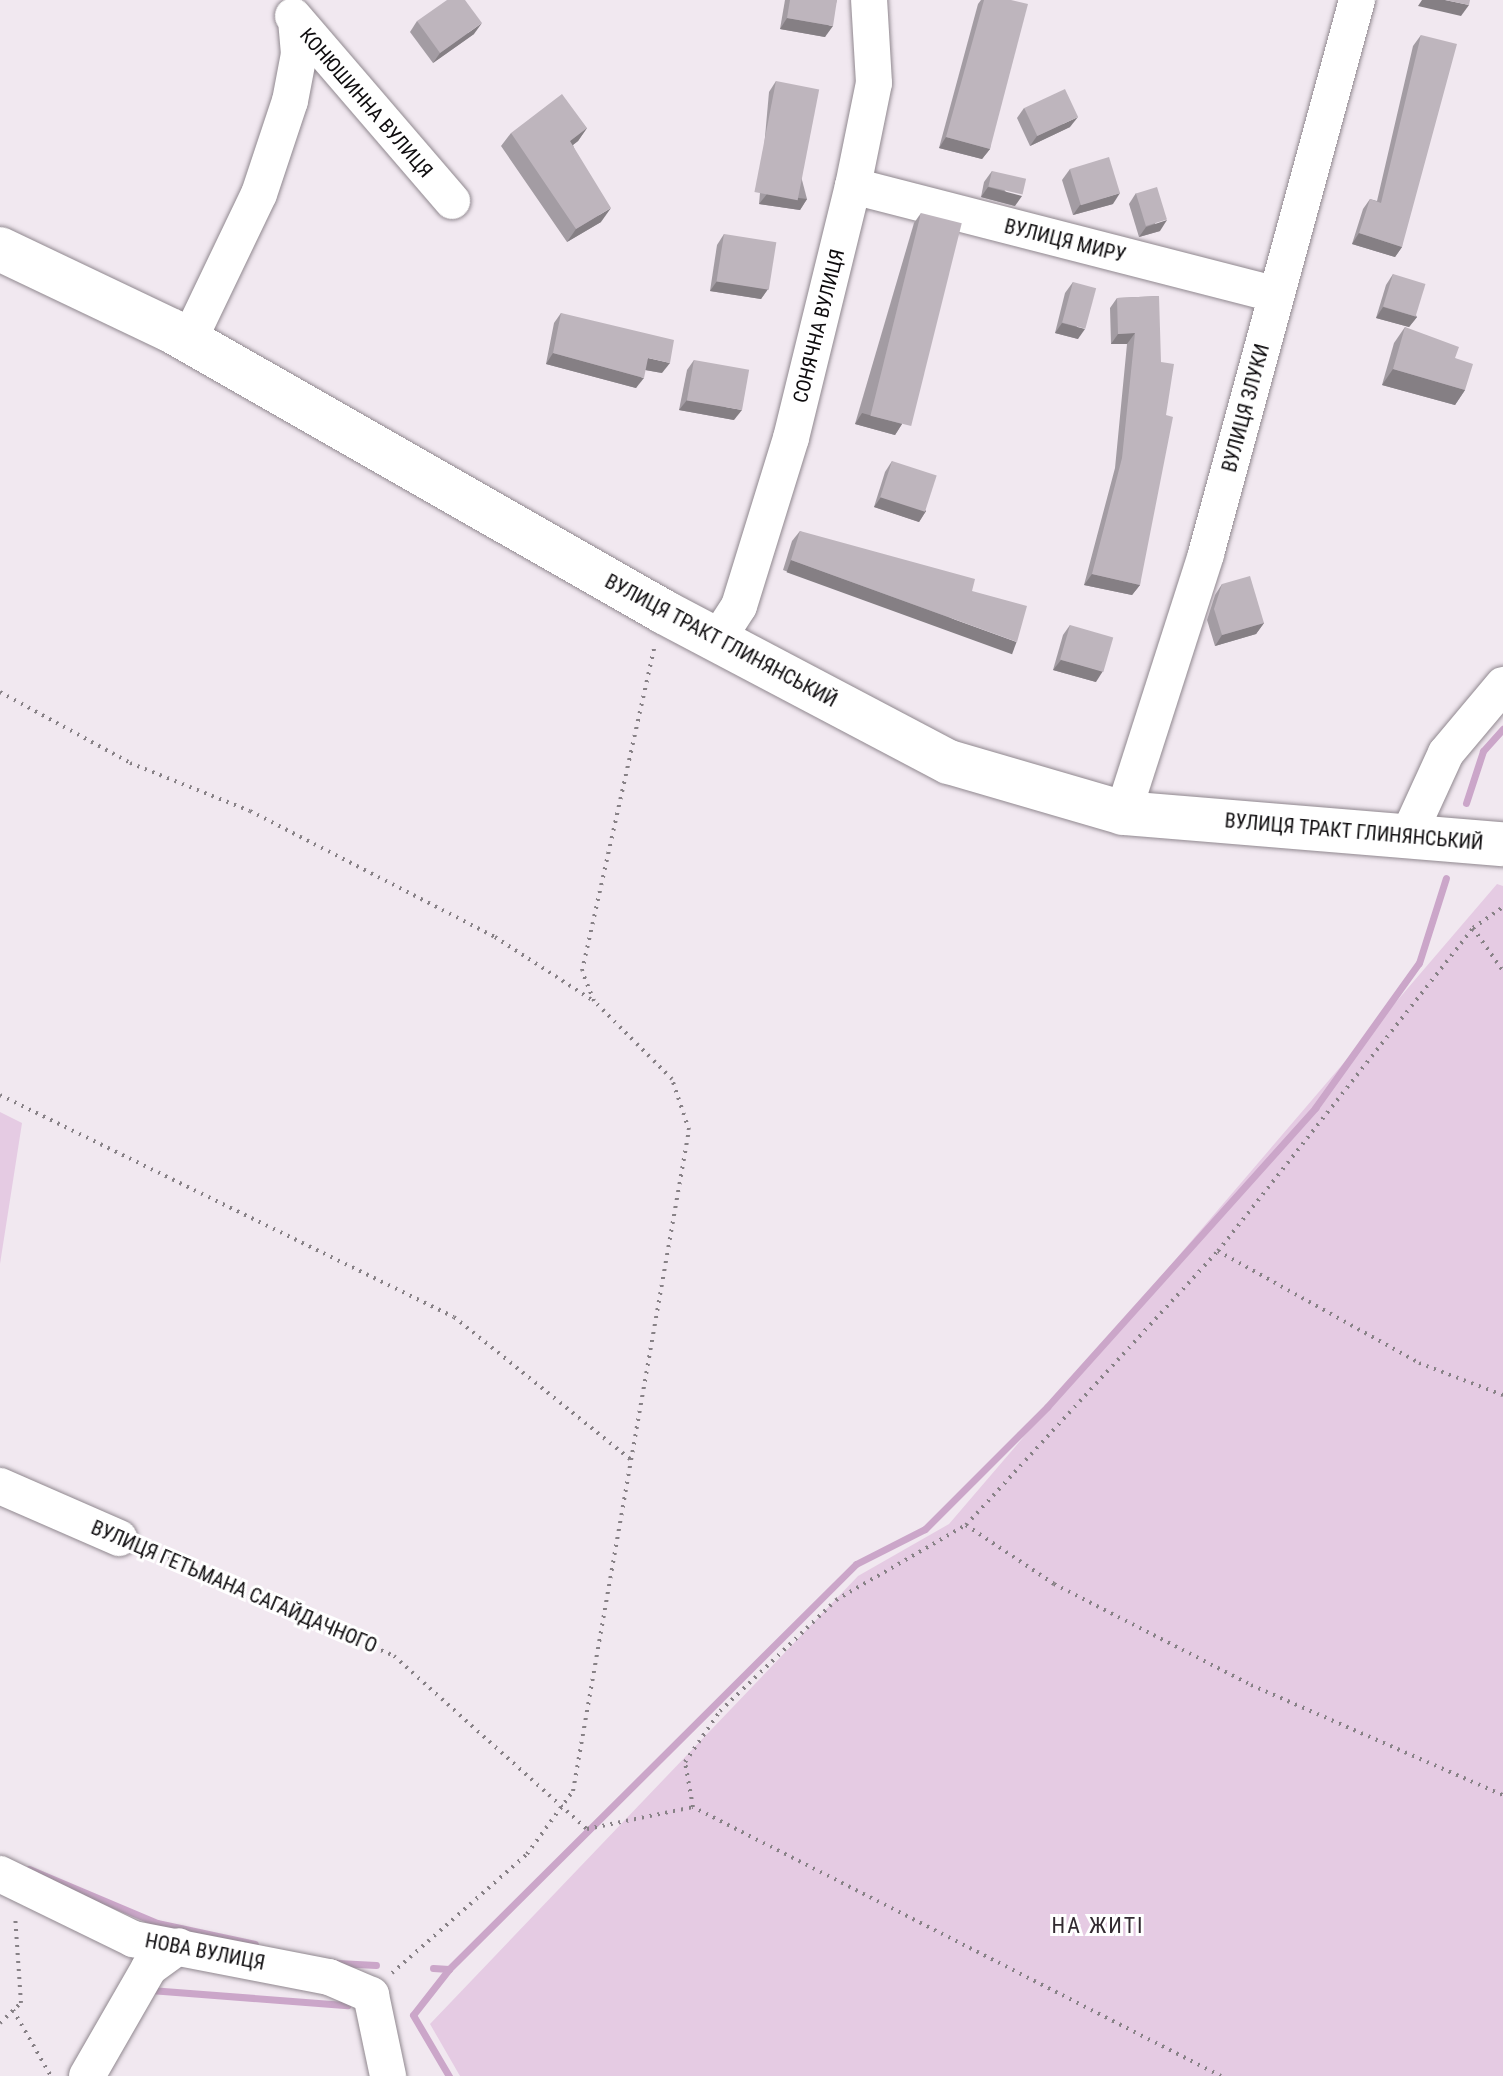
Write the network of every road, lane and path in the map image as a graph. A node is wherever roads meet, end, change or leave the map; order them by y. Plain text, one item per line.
1 (869, 0) edge
2 (1357, 0) edge
3 (291, 11) edge
4 (853, 186) junction
5 (452, 201) dead end
6 (0, 249) edge
7 (1276, 295) junction
8 (188, 342) junction
9 (664, 612) junction
10 (717, 640) junction
11 (1503, 685) edge
12 (0, 692) edge
13 (1123, 813) junction
14 (1408, 836) junction
15 (1503, 844) edge
16 (1503, 907) edge
17 (1473, 928) junction
18 (1503, 971) edge
19 (594, 1001) junction
20 (0, 1095) edge
21 (1218, 1251) junction
22 (1503, 1395) edge
23 (631, 1460) junction
24 (0, 1486) edge
25 (966, 1525) junction
26 (119, 1538) joint
27 (1503, 1795) edge
28 (693, 1807) junction
29 (559, 1809) junction
30 (6, 1876) edge
31 (179, 1946) junction
32 (371, 1995) junction
33 (13, 2010) junction
34 (0, 2023) edge
35 (51, 2076) edge
36 (87, 2076) edge
37 (388, 2076) edge
38 (1221, 2076) edge

1 - 4 street, СОНЯЧНА ВУЛИЦЯ
2 - 7 street, ВУЛИЦЯ ЗЛУКИ
3 - 5 street, КОНЮШИННА ВУЛИЦЯ
3 - 8 street
4 - 7 street, ВУЛИЦЯ МИРУ
4 - 10 street, СОНЯЧНА ВУЛИЦЯ
6 - 8 main road, ВУЛИЦЯ ТРАКТ ГЛИНЯНСЬКИЙ
7 - 13 street, ВУЛИЦЯ ЗЛУКИ
8 - 9 main road, ВУЛИЦЯ ТРАКТ ГЛИНЯНСЬКИЙ
9 - 10 main road, ВУЛИЦЯ ТРАКТ ГЛИНЯНСЬКИЙ
9 - 19 path
10 - 13 main road, ВУЛИЦЯ ТРАКТ ГЛИНЯНСЬКИЙ
11 - 14 street
12 - 19 path
13 - 14 main road, ВУЛИЦЯ ТРАКТ ГЛИНЯНСЬКИЙ
14 - 15 main road, ВУЛИЦЯ ТРАКТ ГЛИНЯНСЬКИЙ
16 - 17 path
17 - 18 path
17 - 21 path
19 - 23 path
20 - 23 path
21 - 22 path
21 - 25 path
23 - 29 path
24 - 26 street, ВУЛИЦЯ ГЕТЬМАНА САГАЙДАЧНОГО
25 - 27 path
25 - 28 path
26 - 29 path, ВУЛИЦЯ ГЕТЬМАНА САГАЙДАЧНОГО
28 - 29 path, ВУЛИЦЯ ГЕТЬМАНА САГАЙДАЧНОГО
28 - 38 path
29 - 32 path
30 - 31 street, НОВА ВУЛИЦЯ
30 - 33 path
31 - 32 street, НОВА ВУЛИЦЯ
31 - 36 street
32 - 37 street
33 - 34 path
33 - 35 path

